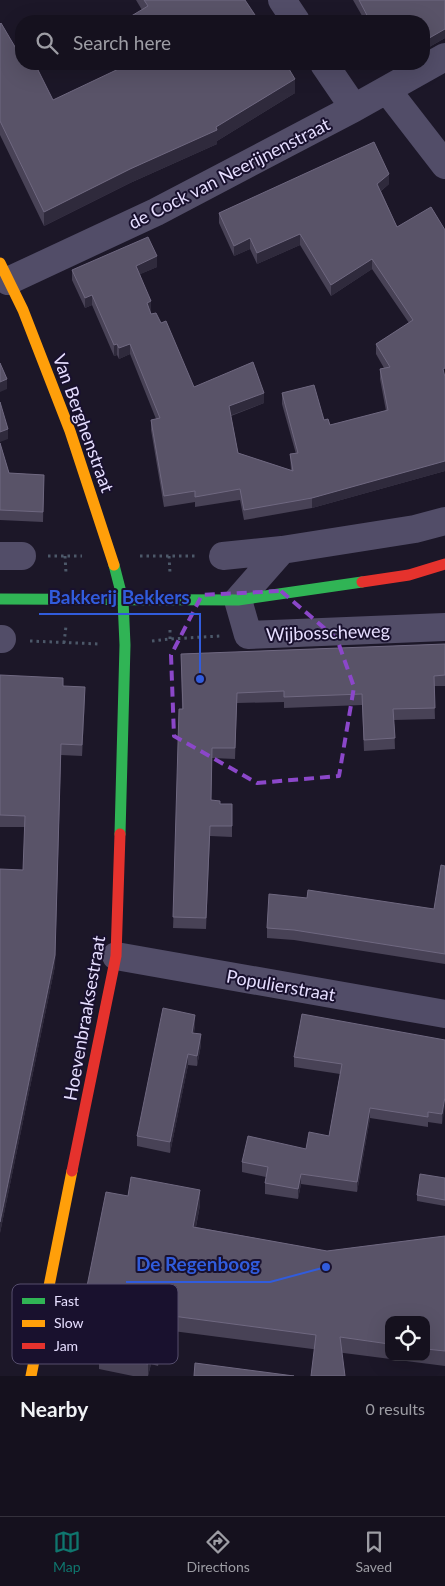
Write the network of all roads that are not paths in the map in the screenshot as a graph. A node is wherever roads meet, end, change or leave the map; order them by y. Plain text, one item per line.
1 (282, 0) edge
2 (292, 15) edge
3 (445, 57) edge
4 (430, 66) edge
5 (328, 70) edge
6 (422, 70) edge
7 (387, 90) junction
8 (354, 108) junction
9 (445, 165) edge
10 (4, 272) edge
11 (445, 521) edge
12 (282, 550) junction
13 (223, 556) road end
14 (445, 564) edge
15 (0, 599) edge
16 (122, 600) junction
17 (238, 600) junction
18 (445, 627) edge
19 (116, 956) junction
20 (445, 1014) edge
21 (49, 1284) edge

1 - 2 street
3 - 4 street, de Cock van Neerijnenstraat
5 - 8 street
6 - 7 street, de Cock van Neerijnenstraat
7 - 8 street, de Cock van Neerijnenstraat
7 - 9 street
8 - 10 street, de Cock van Neerijnenstraat
10 - 16 street, Van Berghenstraat
11 - 12 street
12 - 13 street
12 - 17 street
14 - 17 street
15 - 16 street
16 - 17 street
16 - 19 street, Hoevenbraaksestraat
17 - 18 street, Wijbosscheweg
19 - 20 street, Populierstraat
19 - 21 street, Hoevenbraaksestraat

